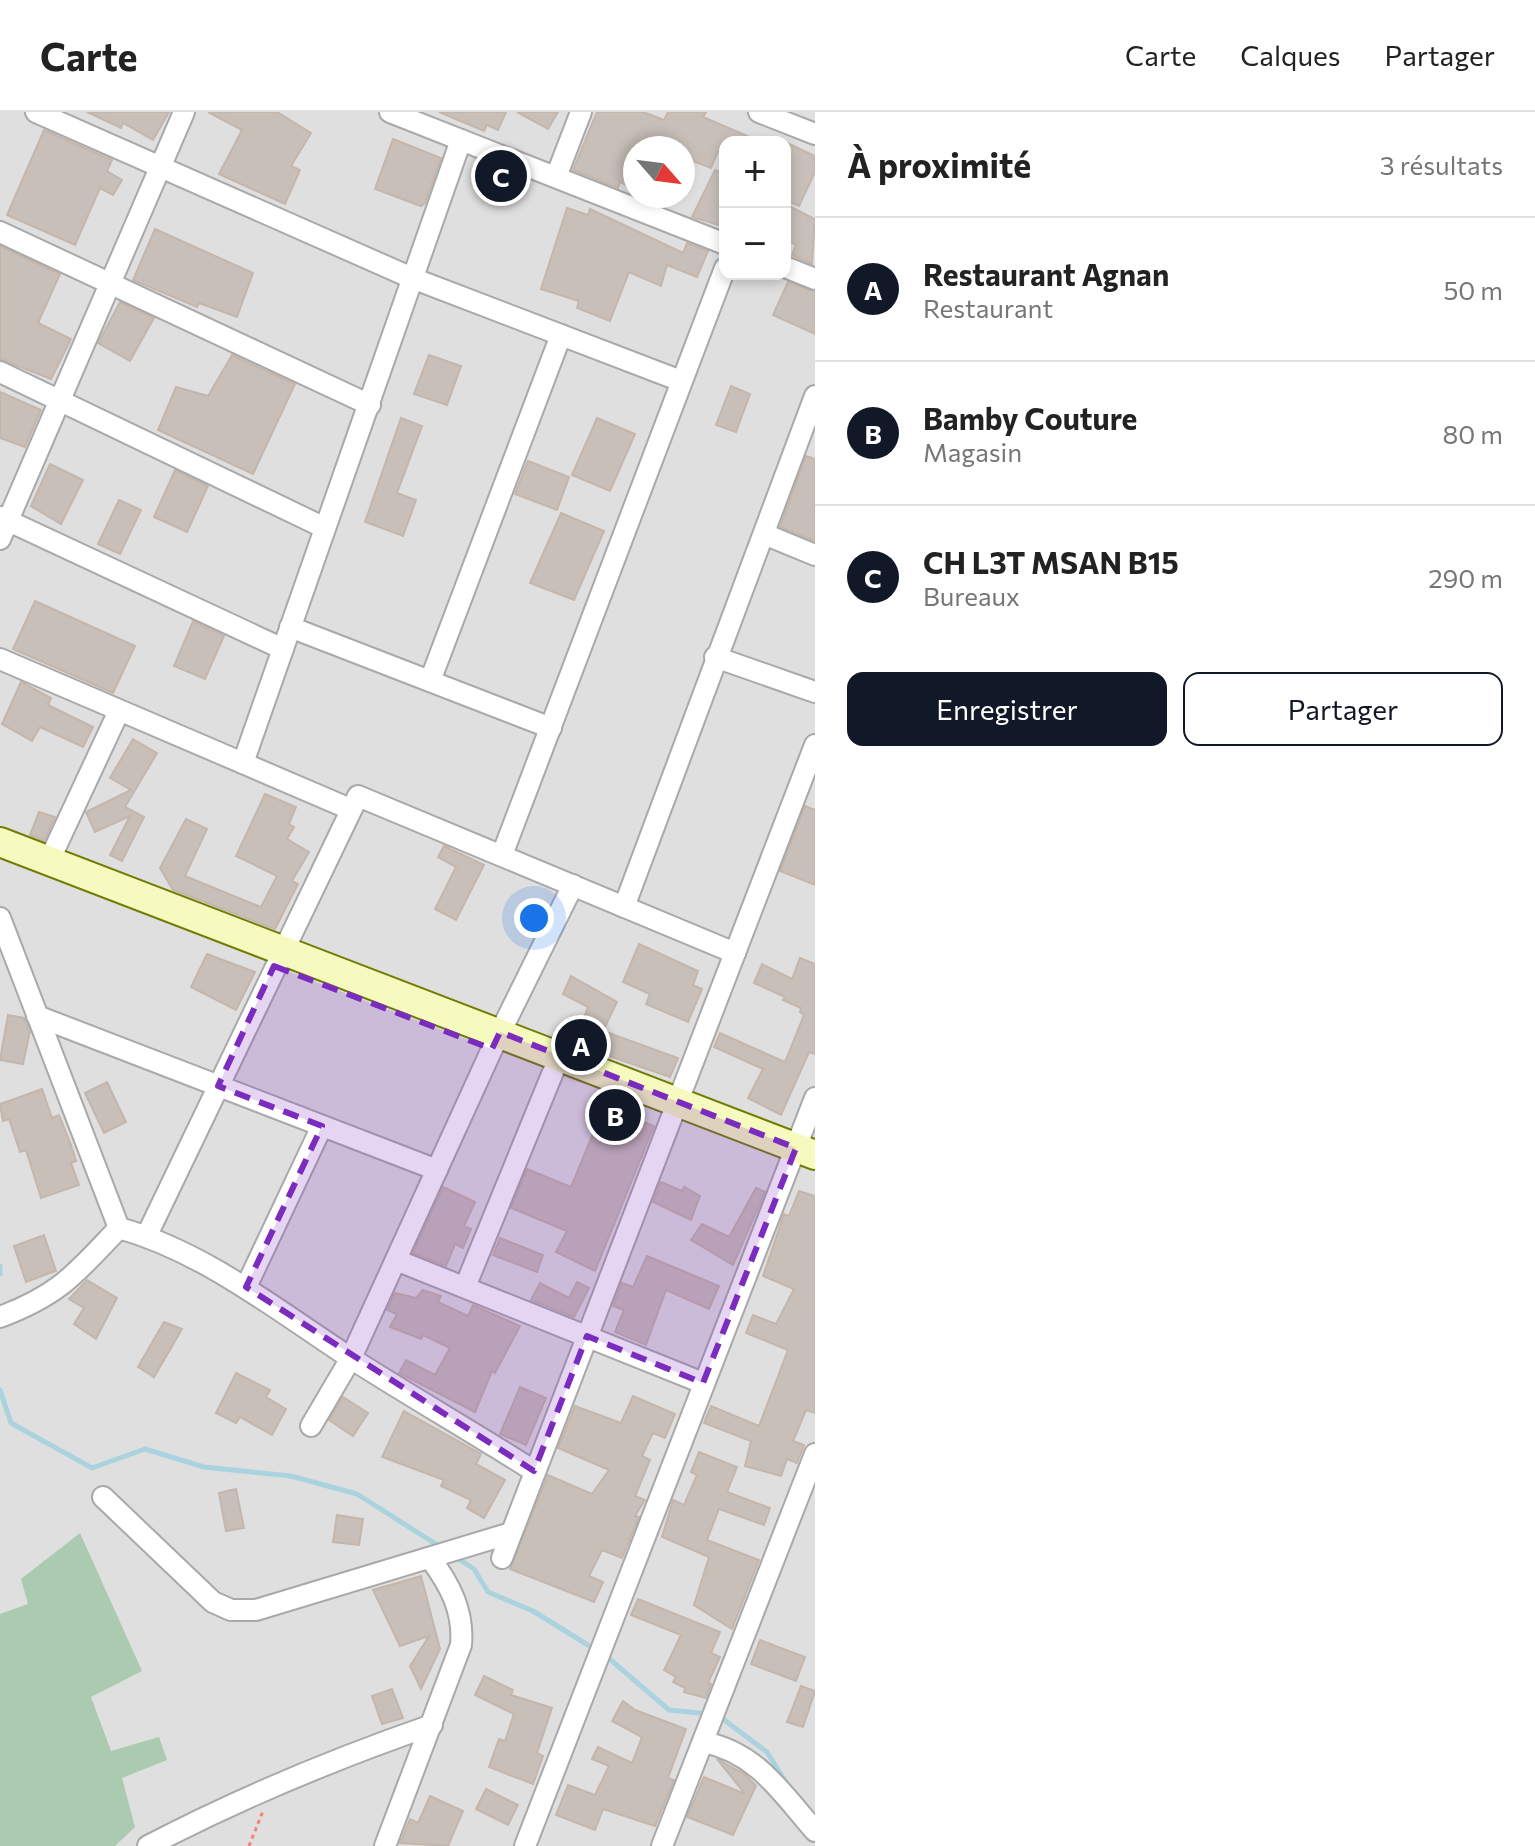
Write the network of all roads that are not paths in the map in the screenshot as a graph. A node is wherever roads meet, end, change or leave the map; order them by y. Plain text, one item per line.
1 (36, 112) edge
2 (184, 112) edge
3 (390, 112) edge
4 (581, 112) edge
5 (759, 112) edge
6 (441, 121) edge
7 (815, 134) edge
8 (461, 140) junction
9 (161, 167) junction
10 (556, 177) junction
11 (0, 232) edge
12 (719, 242) edge
13 (791, 269) edge
14 (412, 278) junction
15 (815, 279) edge
16 (720, 280) edge
17 (110, 285) junction
18 (561, 335) junction
19 (0, 372) edge
20 (681, 381) junction
21 (815, 396) edge
22 (60, 399) junction
23 (370, 405) junction
24 (3, 526) edge
25 (325, 528) junction
26 (764, 534) junction
27 (815, 555) edge
28 (290, 627) junction
29 (283, 649) junction
30 (715, 657) junction
31 (0, 659) edge
32 (430, 681) junction
33 (815, 692) edge
34 (119, 711) junction
35 (551, 728) junction
36 (815, 745) edge
37 (243, 763) junction
38 (350, 809) junction
39 (0, 842) edge
40 (502, 855) junction
41 (0, 859) edge
42 (49, 861) junction
43 (573, 885) junction
44 (624, 907) junction
45 (0, 918) edge
46 (735, 953) junction
47 (278, 957) junction
48 (37, 1016) junction
49 (496, 1040) junction
50 (553, 1072) junction
51 (218, 1086) junction
52 (815, 1098) edge
53 (674, 1109) junction
54 (322, 1126) junction
55 (804, 1159) edge
56 (437, 1170) junction
57 (119, 1228) junction
58 (147, 1235) junction
59 (396, 1260) junction
60 (246, 1287) junction
61 (465, 1287) junction
62 (0, 1317) edge
63 (587, 1336) junction
64 (351, 1358) junction
65 (703, 1383) junction
66 (311, 1426) dead end
67 (815, 1454) edge
68 (534, 1471) junction
69 (103, 1497) dead end
70 (511, 1533) junction
71 (437, 1556) junction
72 (502, 1558) dead end
73 (432, 1725) junction
74 (706, 1734) junction
75 (814, 1825) edge
76 (148, 1846) edge
77 (385, 1846) edge
78 (525, 1846) edge
79 (662, 1846) edge
80 (804, 1846) edge

1 - 9 street
2 - 9 street
3 - 6 street
4 - 10 street
5 - 7 street
6 - 8 street
8 - 10 street
8 - 14 street
9 - 14 street
9 - 17 street
10 - 12 street
11 - 17 street
13 - 15 street
14 - 18 street
14 - 23 street
16 - 20 street
17 - 22 street
17 - 23 street
18 - 20 street
18 - 32 street
19 - 22 street
20 - 35 street
21 - 26 street
22 - 24 street
22 - 25 street
23 - 25 street
24 - 29 street
25 - 28 street
26 - 27 street
26 - 30 street
28 - 29 street
28 - 32 street
29 - 37 street
30 - 33 street
30 - 44 street
31 - 34 street
32 - 35 street
34 - 37 street
34 - 42 street
35 - 40 street
36 - 46 street
37 - 38 street
38 - 40 street
38 - 47 street
39 - 42 street
40 - 43 street
41 - 47 street
42 - 47 street
43 - 44 street
43 - 49 street
44 - 46 street
45 - 48 street
46 - 53 street
47 - 49 street
47 - 51 street
48 - 51 street
48 - 57 street
49 - 50 street
49 - 53 street
49 - 56 street
50 - 53 street
50 - 61 street
51 - 54 street
51 - 58 street
52 - 55 street
53 - 55 street
53 - 63 street
54 - 56 street
54 - 60 street
55 - 65 street
56 - 59 street
57 - 58 street
57 - 62 street
58 - 60 street
59 - 61 street
59 - 64 street
60 - 64 street
61 - 63 street
63 - 65 street
63 - 68 street
64 - 66 street
64 - 68 street
65 - 78 street
67 - 74 street
68 - 70 street
69 - 71 street
70 - 71 street
70 - 72 street
71 - 73 street
73 - 76 street
73 - 77 street
74 - 75 street
74 - 79 street
75 - 80 street

